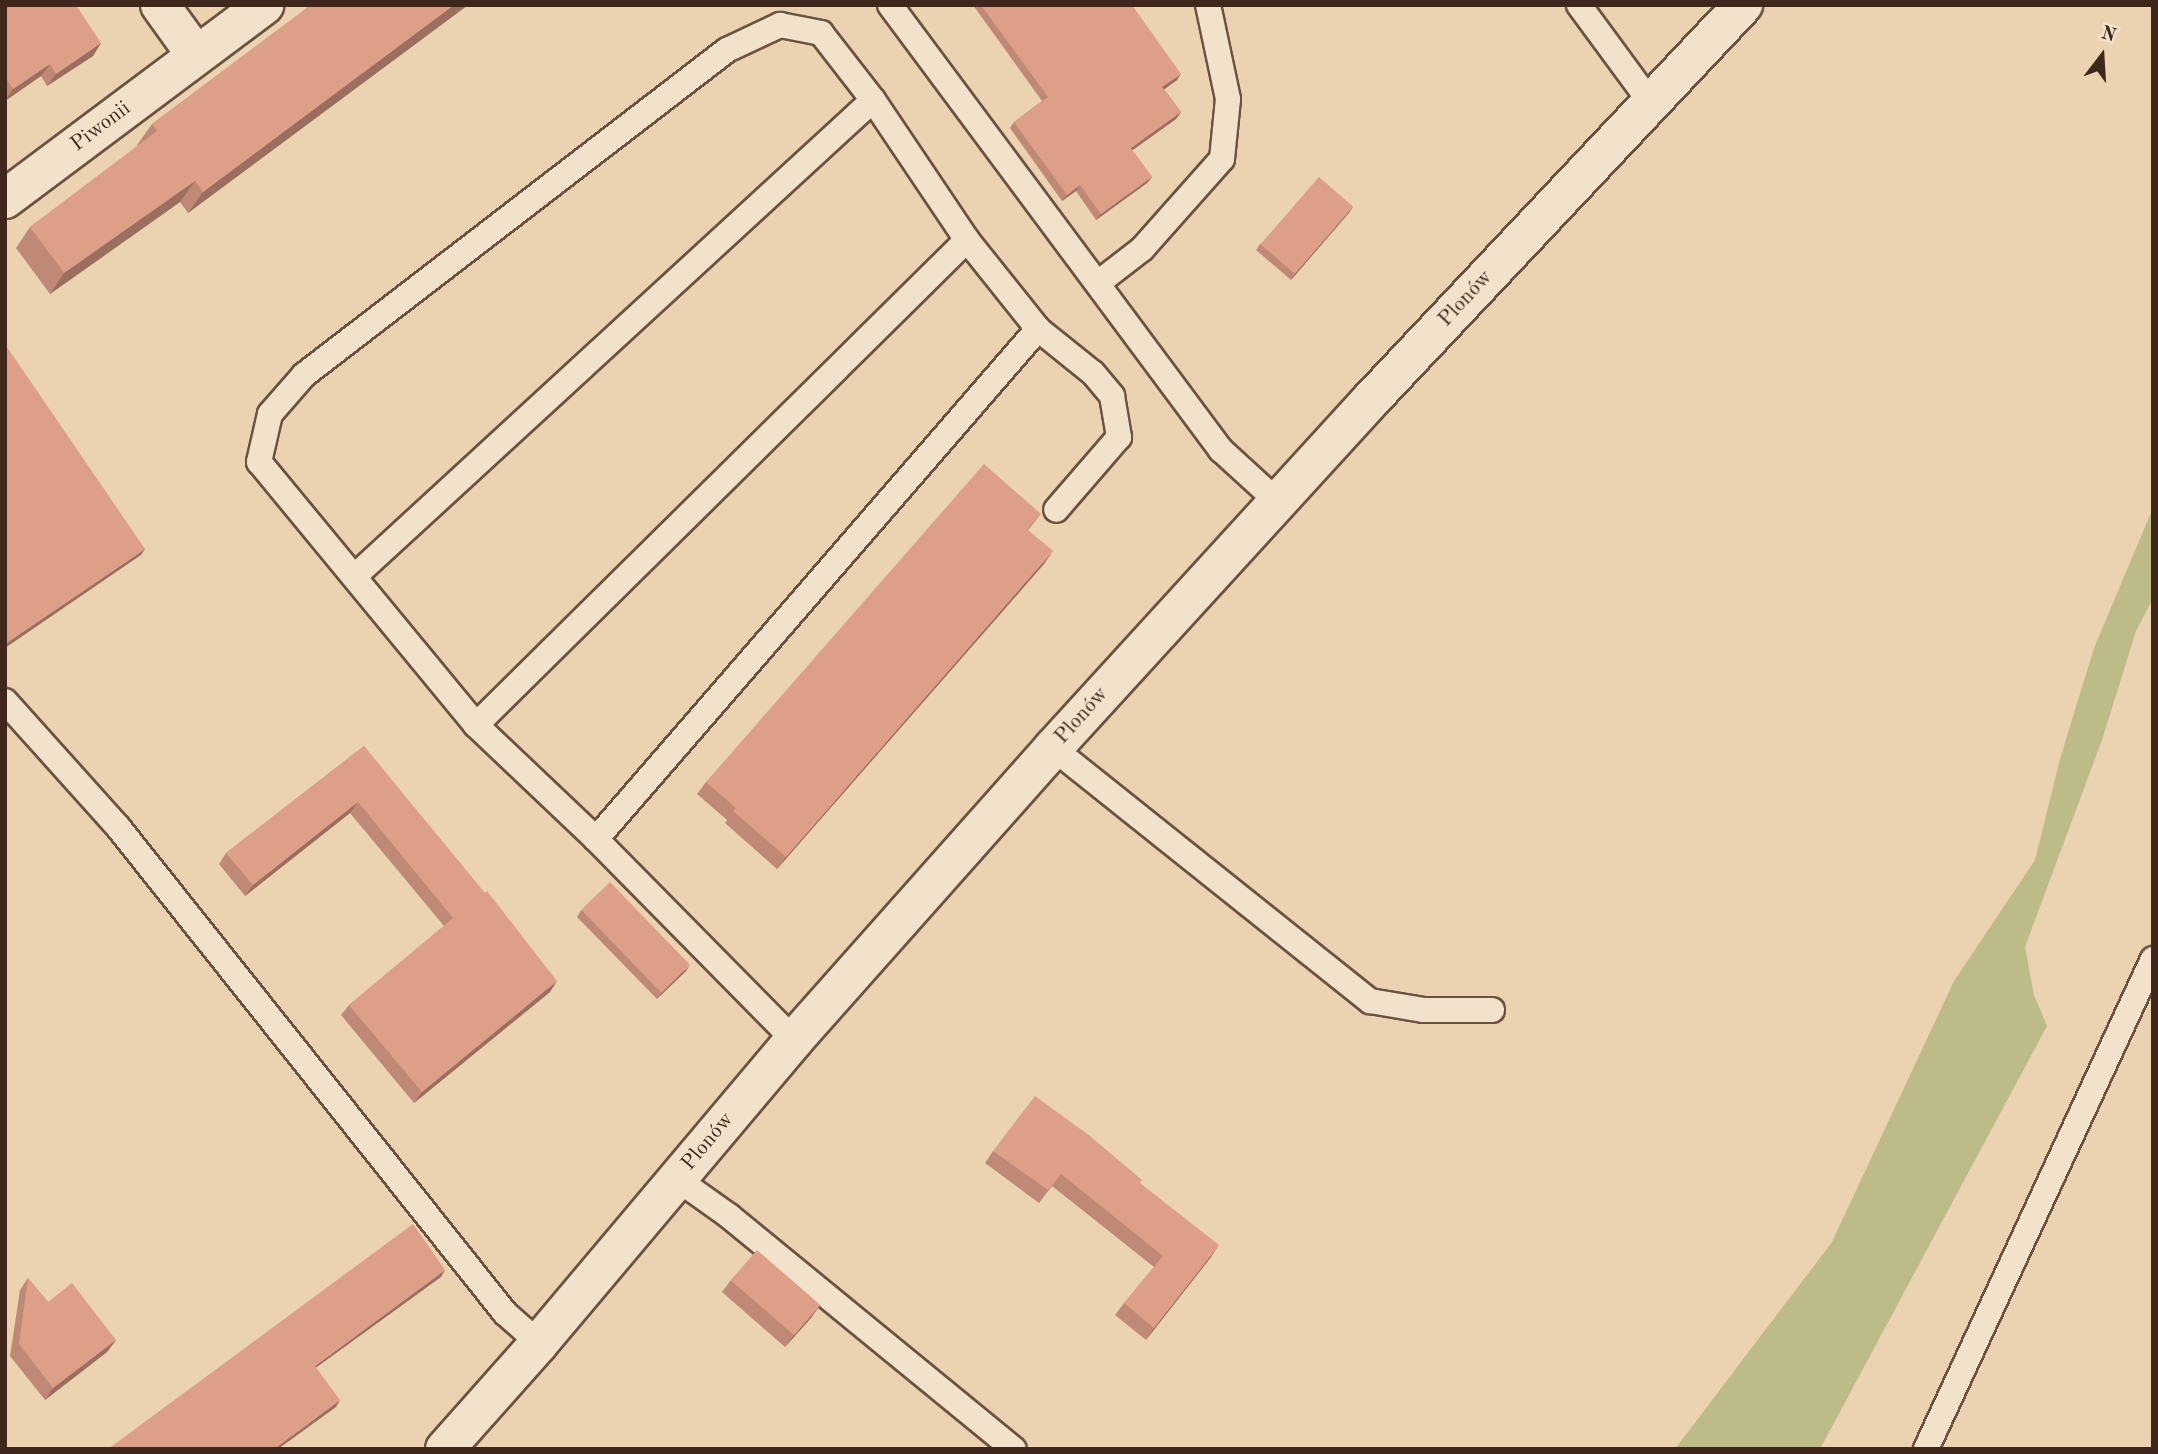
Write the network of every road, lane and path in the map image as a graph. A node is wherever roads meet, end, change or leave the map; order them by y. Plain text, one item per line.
1 (160, 5) edge
2 (264, 5) edge
3 (890, 5) edge
4 (1208, 5) edge
5 (1579, 5) edge
6 (1743, 5) edge
7 (196, 55) junction
8 (873, 100) junction
9 (1651, 103) junction
10 (5, 199) edge
11 (967, 240) junction
12 (1098, 283) junction
13 (1038, 329) junction
14 (1278, 502) junction
15 (1056, 510) dead end
16 (355, 576) junction
17 (5, 701) edge
18 (476, 725) junction
19 (1053, 748) junction
20 (596, 839) junction
21 (2153, 959) edge
22 (1492, 1010) dead end
23 (794, 1040) junction
24 (677, 1179) junction
25 (539, 1343) junction
26 (445, 1449) edge
27 (1014, 1449) edge
28 (1926, 1449) edge

1 - 7 street
2 - 7 street, Piwonii
3 - 12 lane
4 - 12 lane
5 - 9 lane
6 - 9 street, Plonów
7 - 10 street, Piwonii
8 - 11 lane
8 - 16 lane
8 - 16 lane
9 - 14 street, Plonów
11 - 13 lane
11 - 18 lane
12 - 14 lane
13 - 15 lane
13 - 20 lane
14 - 19 street, Plonów
16 - 18 lane
17 - 25 lane
18 - 20 lane
19 - 22 lane
19 - 23 street, Plonów
20 - 23 lane
21 - 28 lane
23 - 24 street, Plonów
24 - 25 street, Plonów
24 - 27 lane
25 - 26 street, Plonów

